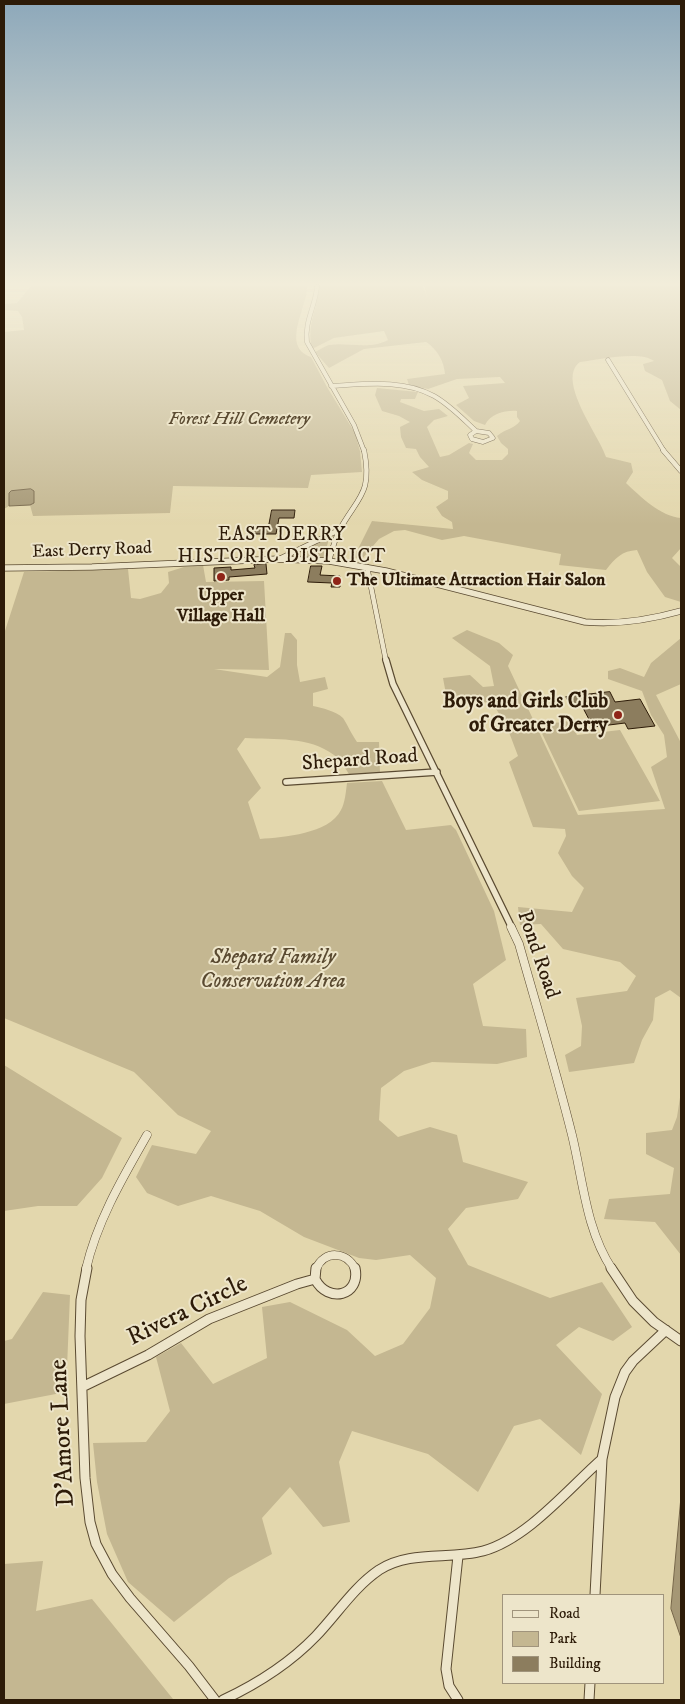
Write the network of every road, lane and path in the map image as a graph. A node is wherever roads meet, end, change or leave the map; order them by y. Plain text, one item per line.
1 (321, 366) edge
2 (611, 366) edge
3 (331, 386) junction
4 (476, 431) junction
5 (681, 471) edge
6 (339, 530) junction
7 (279, 559) junction
8 (329, 561) junction
9 (367, 567) junction
10 (4, 568) edge
11 (681, 611) edge
12 (437, 772) junction
13 (286, 782) dead end
14 (147, 1135) dead end
15 (315, 1279) junction
16 (666, 1330) junction
17 (681, 1341) edge
18 (82, 1387) junction
19 (602, 1459) junction
20 (458, 1556) junction
21 (595, 1594) edge
22 (590, 1684) edge
23 (215, 1700) edge
24 (223, 1700) edge
25 (458, 1700) edge
26 (589, 1700) edge

1 - 3 street
2 - 5 street
3 - 4 street
3 - 6 street
4 - 4 street
6 - 7 street
6 - 8 street
7 - 8 street, East Derry Road
7 - 10 street, East Derry Road
8 - 9 street, East Derry Road
9 - 11 street, East Derry Road
9 - 12 street, Pond Road
12 - 13 street, Shepard Road
12 - 16 street, Pond Road
14 - 18 street, D'Amore Lane
15 - 15 street
15 - 18 street, Rivera Circle
16 - 17 street, Pond Road
16 - 19 street
18 - 23 street, D'Amore Lane
19 - 20 street
19 - 21 street
20 - 24 street
20 - 25 street
22 - 26 street

